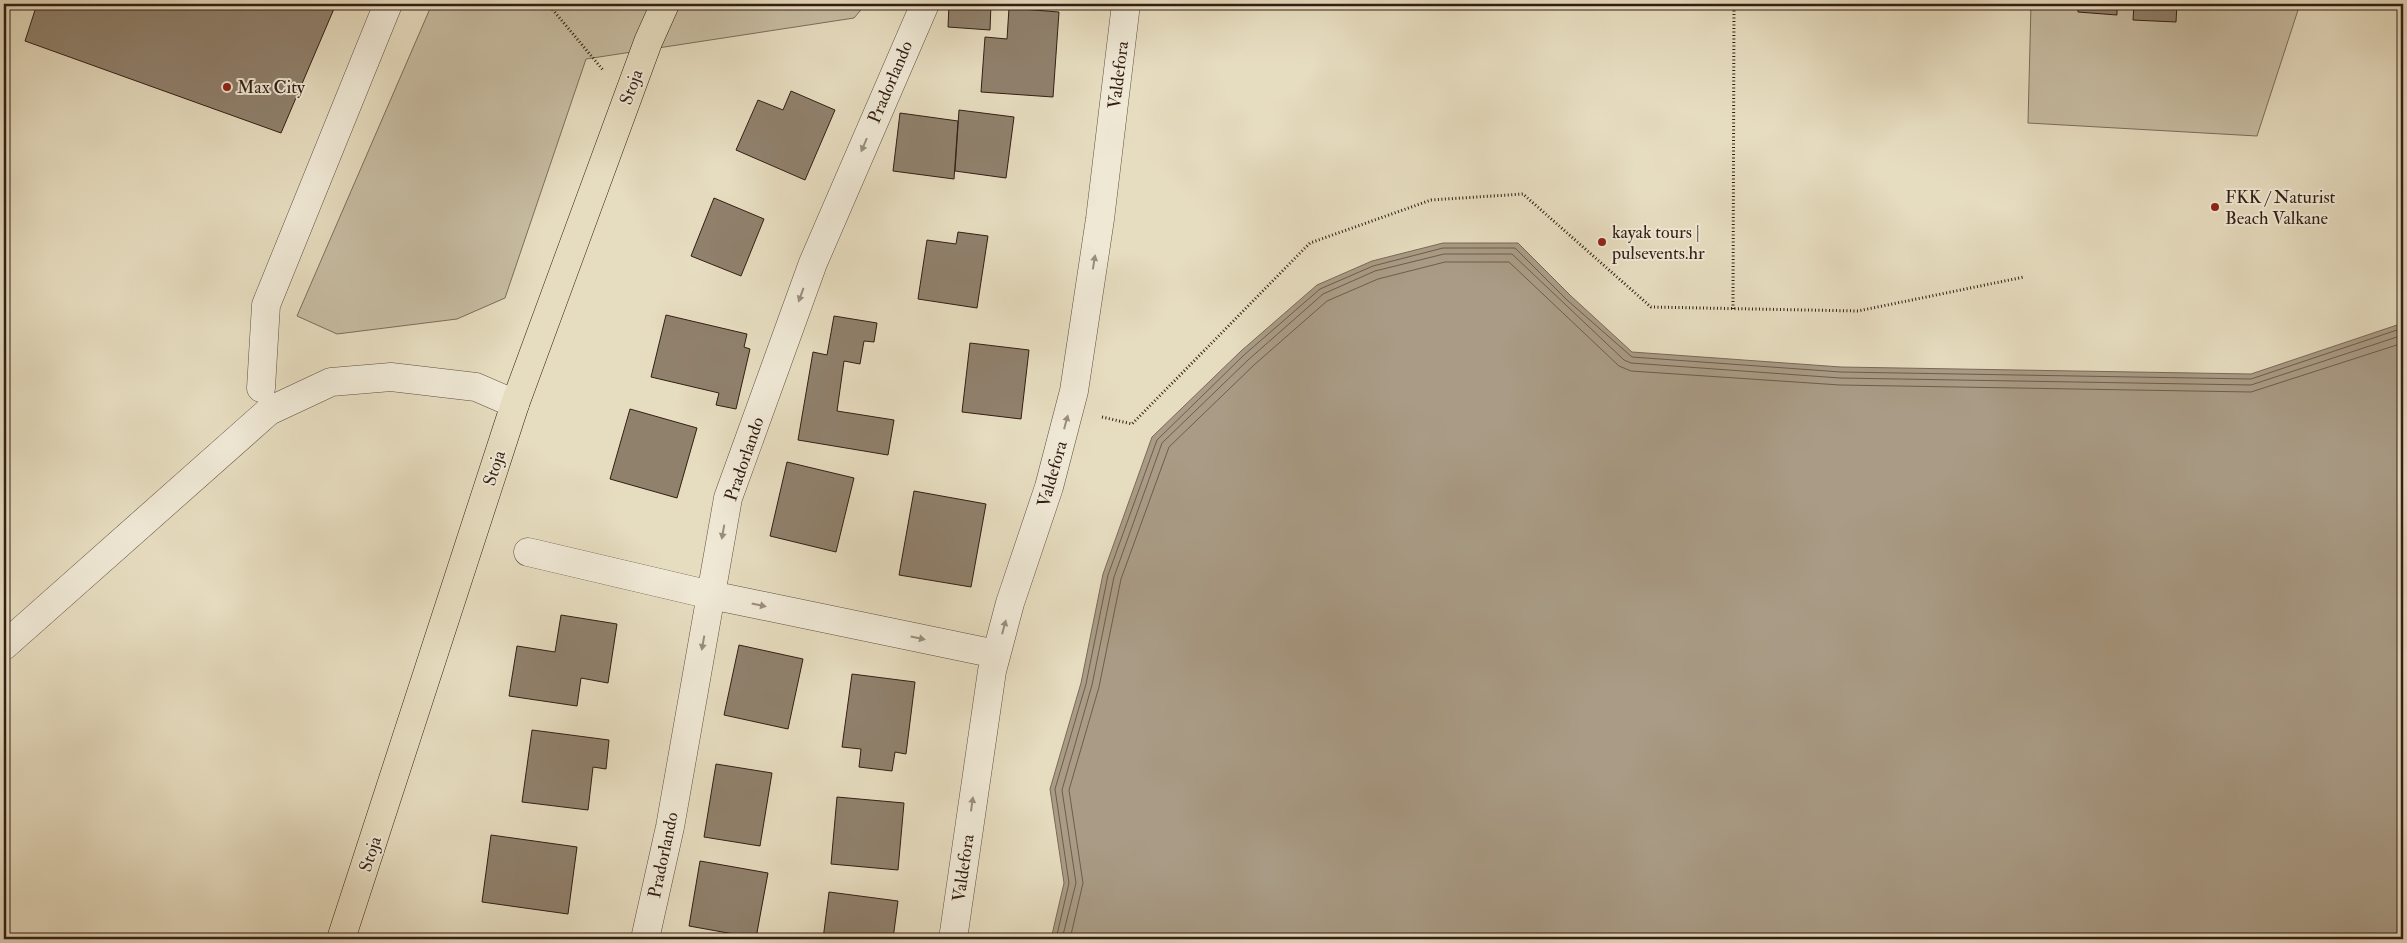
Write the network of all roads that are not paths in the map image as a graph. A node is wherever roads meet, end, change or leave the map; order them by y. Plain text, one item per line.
1 (388, 4) edge
2 (665, 4) edge
3 (925, 4) edge
4 (1126, 4) edge
5 (261, 388) dead end
6 (514, 404) junction
7 (528, 552) dead end
8 (711, 595) junction
9 (4, 646) edge
10 (996, 654) junction
11 (341, 939) edge
12 (645, 939) edge
13 (953, 939) edge

1 - 5 street
2 - 6 main road, Stoja
3 -> 8 street, Pradorlando
10 -> 4 street, Valdefora
6 - 9 street
6 - 11 main road, Stoja
7 - 8 street
8 -> 10 street
8 -> 12 street, Pradorlando
13 -> 10 street, Valdefora

